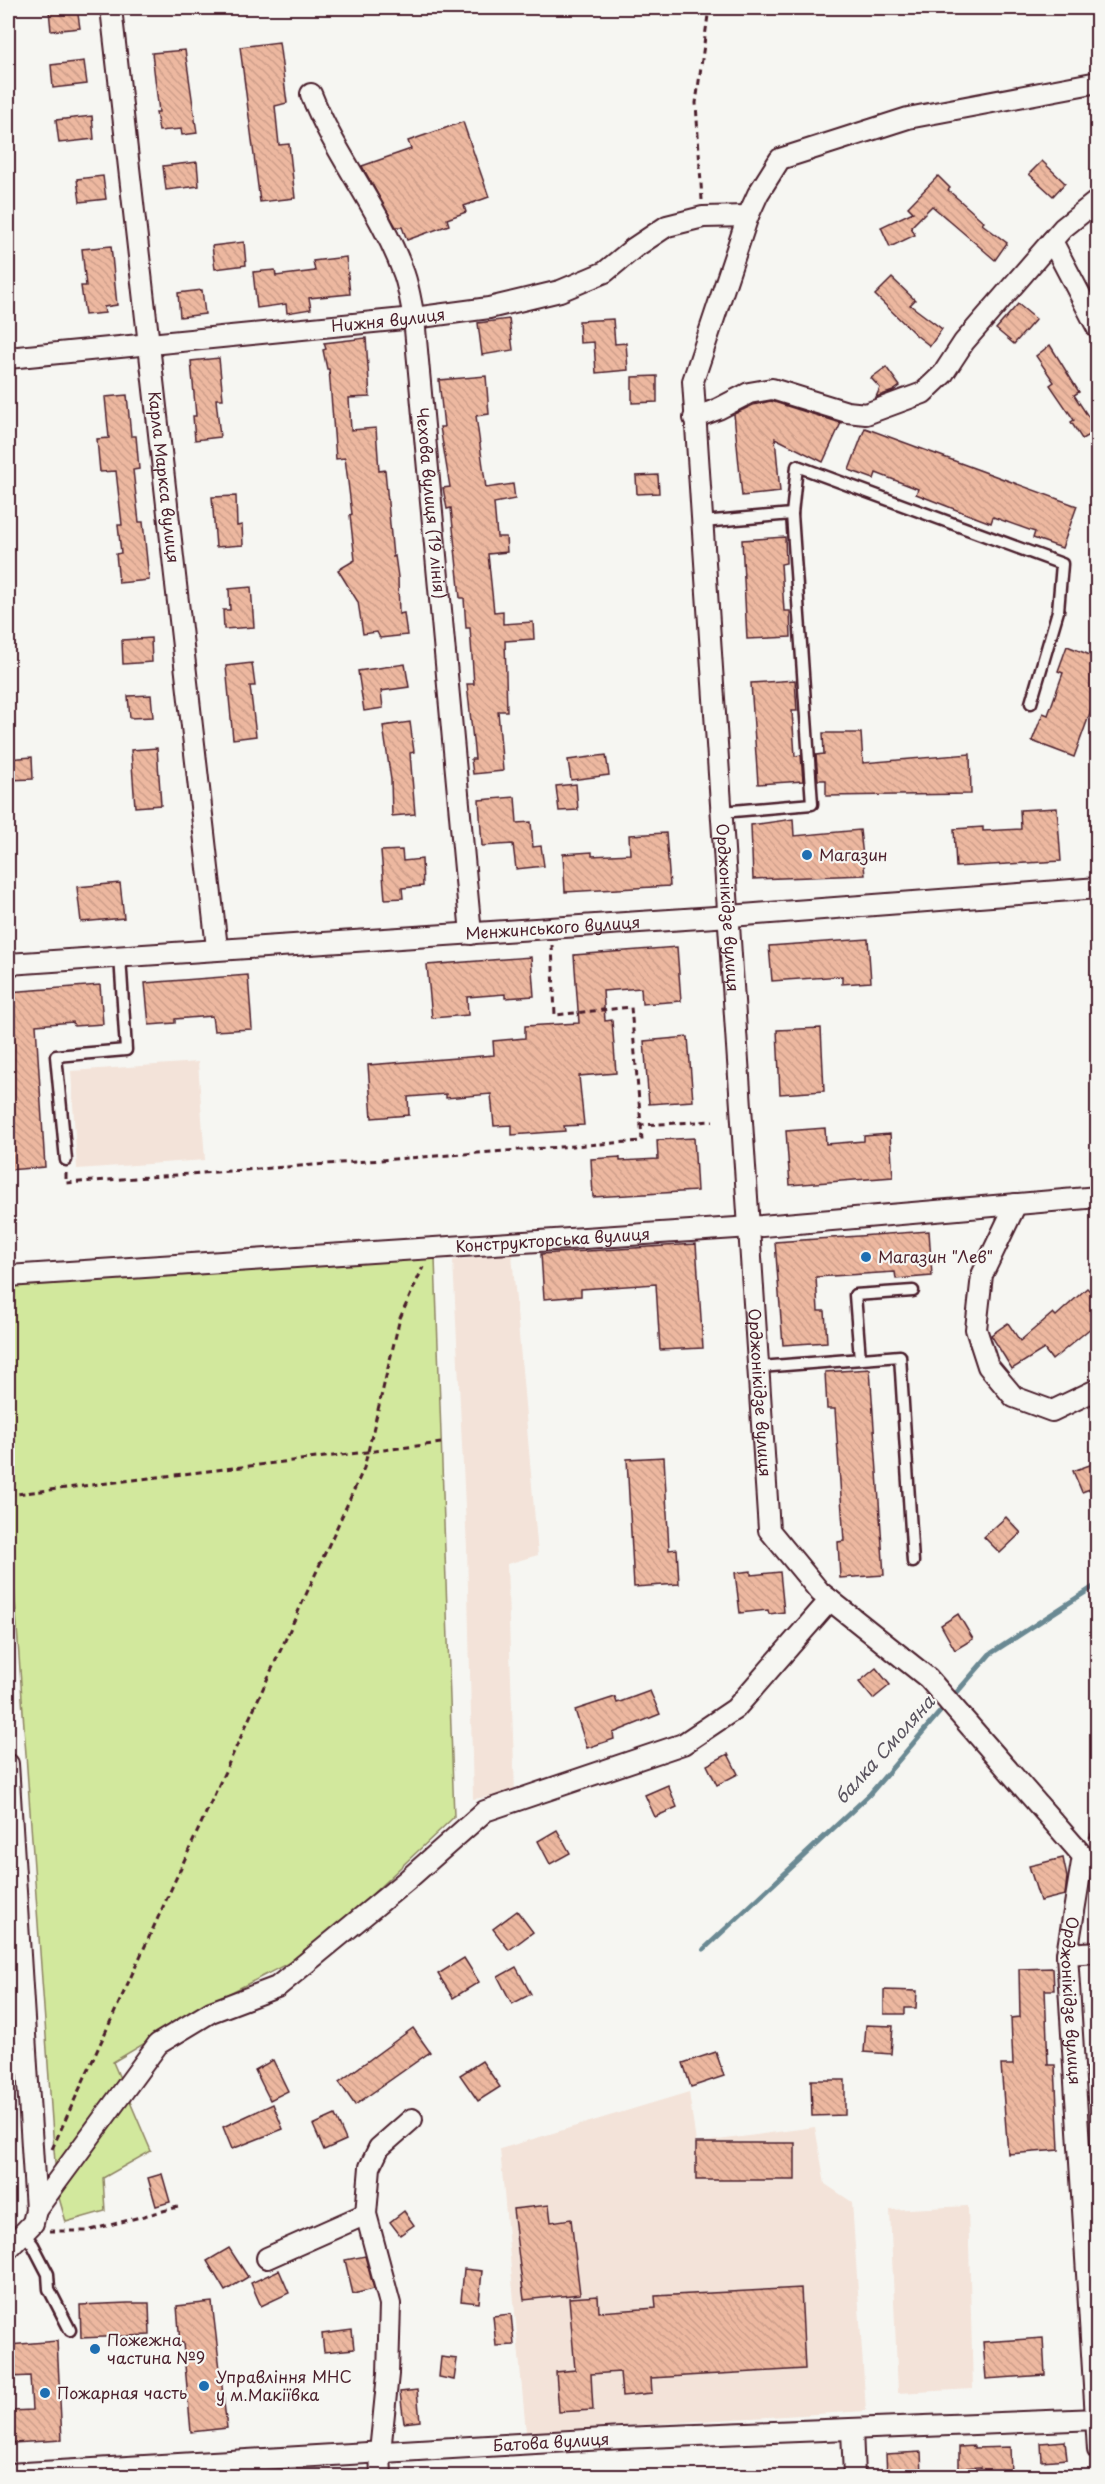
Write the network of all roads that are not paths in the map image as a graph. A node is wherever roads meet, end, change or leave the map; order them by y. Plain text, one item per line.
1 (111, 8) edge
2 (1098, 82) edge
3 (311, 94) dead end
4 (1098, 200) edge
5 (748, 216) junction
6 (1052, 241) junction
7 (414, 318) junction
8 (1098, 329) edge
9 (149, 346) junction
10 (8, 358) edge
11 (694, 418) junction
12 (792, 514) junction
13 (703, 522) junction
14 (1031, 703) dead end
15 (722, 812) junction
16 (1098, 888) edge
17 (730, 916) junction
18 (471, 934) junction
19 (217, 948) junction
20 (120, 956) junction
21 (8, 964) edge
22 (66, 1160) road end
23 (1098, 1197) edge
24 (1016, 1204) junction
25 (751, 1227) junction
26 (8, 1276) edge
27 (913, 1291) dead end
28 (860, 1359) junction
29 (760, 1366) junction
30 (1098, 1389) edge
31 (914, 1562) dead end
32 (830, 1600) junction
33 (8, 1764) edge
34 (12, 1910) edge
35 (1098, 1952) edge
36 (1066, 1954) junction
37 (28, 2065) junction
38 (8, 2067) edge
39 (412, 2119) dead end
40 (36, 2210) junction
41 (366, 2214) junction
42 (15, 2232) edge
43 (8, 2249) edge
44 (267, 2258) dead end
45 (70, 2330) dead end
46 (1097, 2419) edge
47 (852, 2430) junction
48 (1098, 2450) edge
49 (380, 2452) junction
50 (8, 2474) edge
51 (381, 2476) edge
52 (855, 2476) edge

1 - 9 street, Карла Маркса вулиця
2 - 5 street, Орджонікідзе вулиця
3 - 7 street, Чехова вулиця (19 лiнiя)
4 - 6 street
5 - 7 street, Нижня вулиця
5 - 11 street, Орджонікідзе вулиця
6 - 8 street
6 - 11 street
7 - 9 street, Нижня вулиця
7 - 18 street, Чехова вулиця (19 лiнiя)
9 - 10 street, Нижня вулиця
9 - 19 street, Карла Маркса вулиця
11 - 13 street, Орджонікідзе вулиця
12 - 13 lane
12 - 14 lane
12 - 15 lane
13 - 15 street, Орджонікідзе вулиця
15 - 17 street, Орджонікідзе вулиця
16 - 17 street, Менжинського вулиця
17 - 18 street, Менжинського вулиця
17 - 25 street, Орджонікідзе вулиця
18 - 19 street, Менжинського вулиця
19 - 20 street, Менжинського вулиця
20 - 21 street, Менжинського вулиця
20 - 22 lane
23 - 24 street, Конструкторська вулиця
24 - 25 street, Конструкторська вулиця
24 - 30 street
25 - 26 street, Конструкторська вулиця
25 - 29 street, Орджонікідзе вулиця
27 - 28 lane
28 - 29 lane
28 - 31 lane
29 - 32 street, Орджонікідзе вулиця
32 - 36 street, Орджонікідзе вулиця
32 - 40 street
33 - 34 street
34 - 37 street
35 - 36 street
36 - 46 street, Орджонікідзе вулиця
37 - 38 lane
37 - 40 street
39 - 41 street
40 - 42 street
41 - 44 street
41 - 49 street
42 - 43 street
42 - 45 lane
46 - 47 street, Батова вулиця
46 - 48 street, Орджонікідзе вулиця
47 - 49 street, Батова вулиця
47 - 52 street
49 - 50 street, Батова вулиця
49 - 51 street

